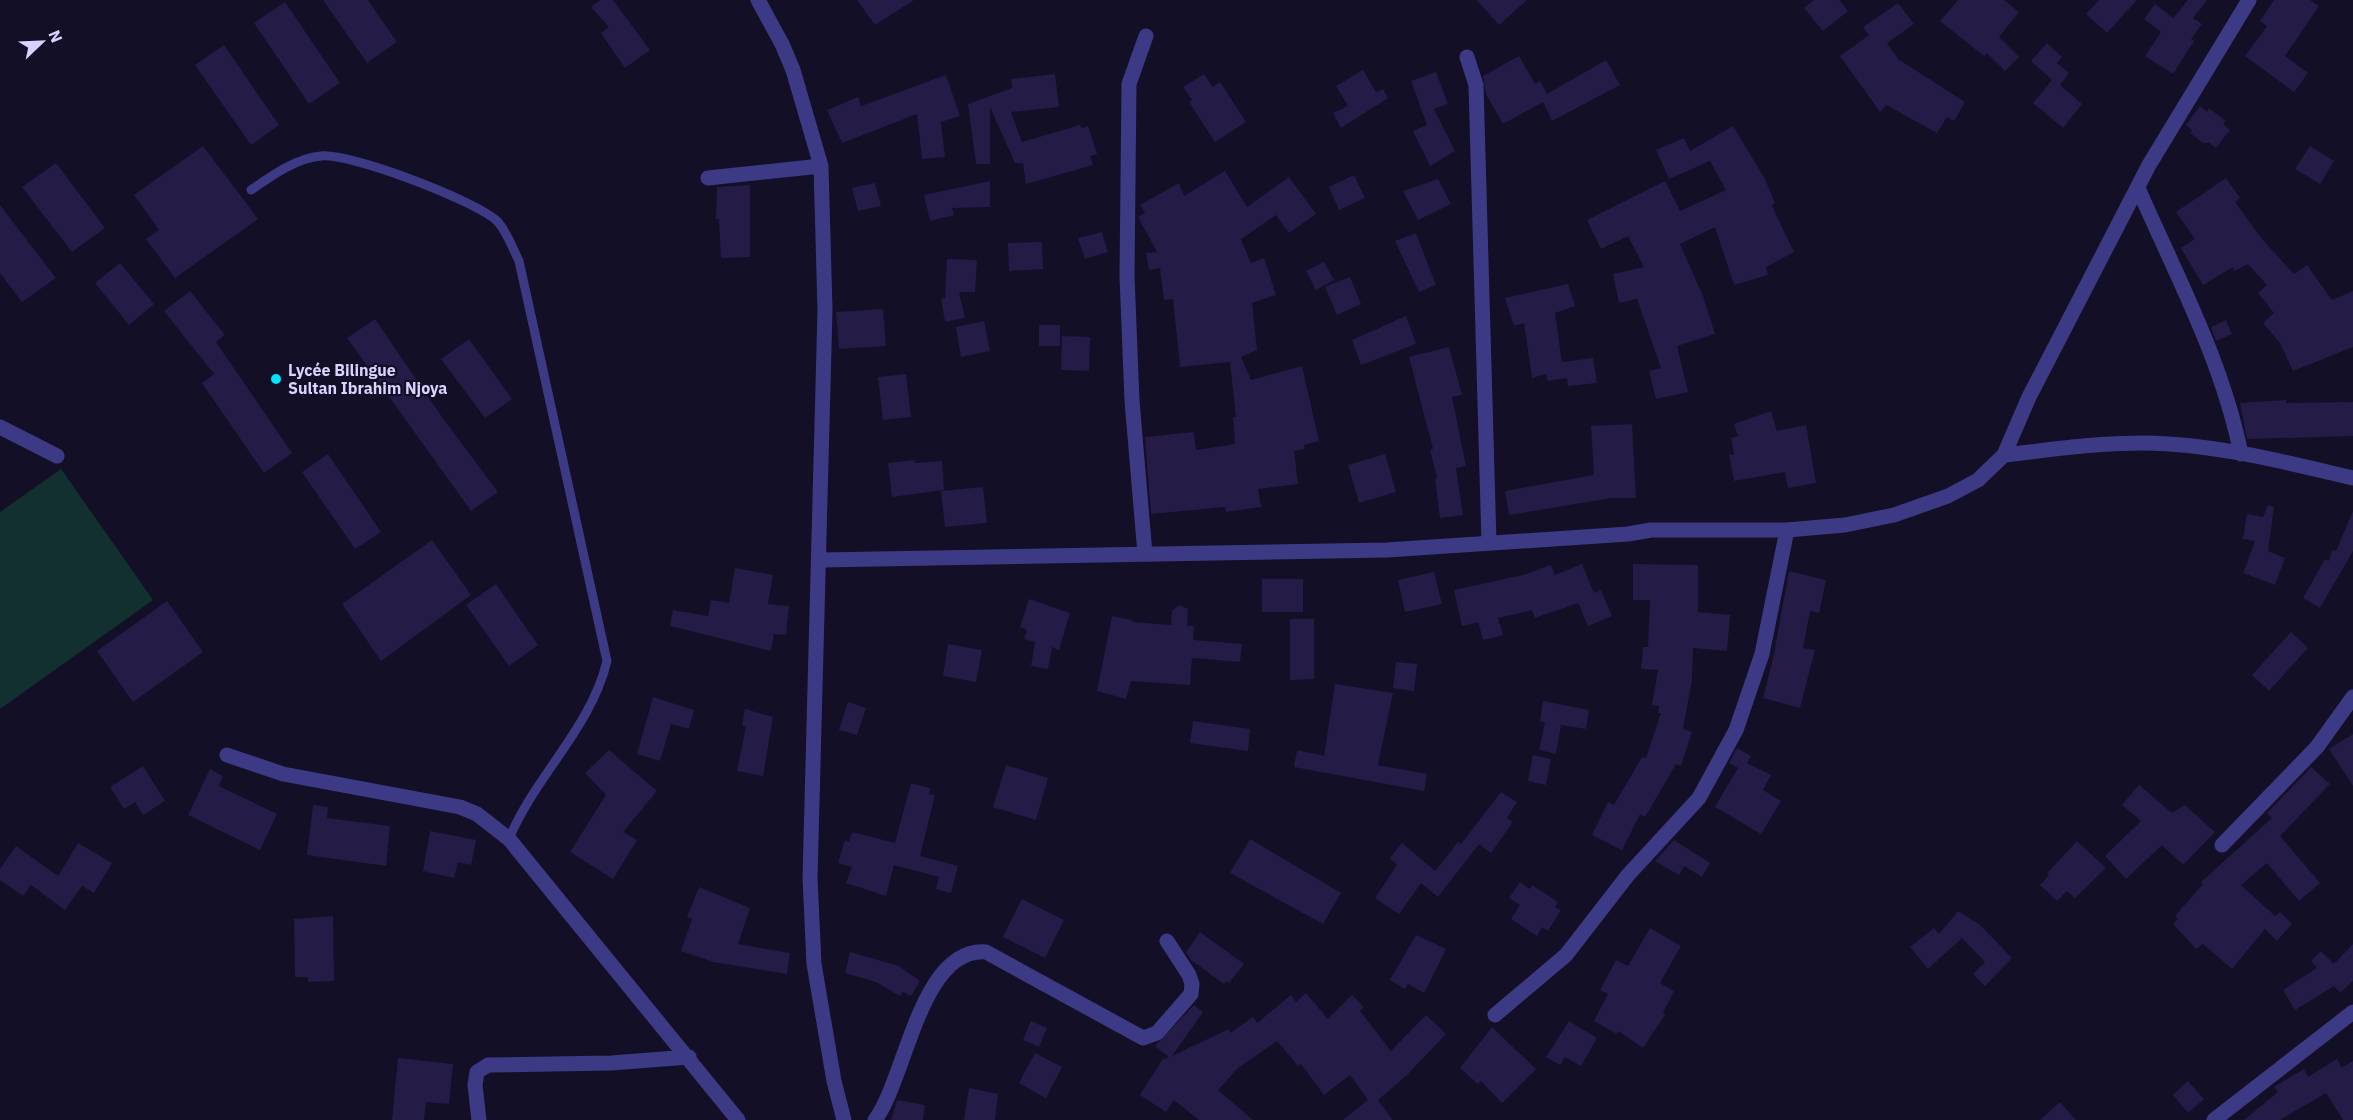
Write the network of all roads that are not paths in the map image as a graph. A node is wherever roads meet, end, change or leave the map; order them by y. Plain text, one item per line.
1 (758, 0) edge
2 (2249, 0) edge
3 (1146, 36) dead end
4 (1467, 57) dead end
5 (821, 166) junction
6 (708, 178) dead end
7 (2138, 188) junction
8 (251, 190) dead end
9 (0, 427) edge
10 (2241, 454) junction
11 (2004, 455) junction
12 (57, 456) dead end
13 (2353, 478) edge
14 (1787, 530) junction
15 (1489, 543) junction
16 (1145, 554) junction
17 (820, 560) junction
18 (2353, 697) edge
19 (227, 755) dead end
20 (509, 839) junction
21 (2222, 845) dead end
22 (1167, 941) dead end
23 (2353, 1012) edge
24 (1495, 1015) dead end
25 (689, 1057) junction
26 (479, 1120) edge
27 (738, 1120) edge
28 (844, 1120) edge
29 (875, 1120) edge
30 (2214, 1120) edge

1 - 5 street
2 - 7 street
3 - 16 street
4 - 15 street
5 - 6 street
5 - 17 street
7 - 10 street
7 - 11 street
8 - 20 lane
9 - 12 street
10 - 11 street
10 - 13 street
11 - 14 street
14 - 15 street
14 - 24 street
15 - 16 street
16 - 17 street
17 - 28 street
18 - 21 street
19 - 20 street
20 - 25 street
22 - 29 street
23 - 30 street
25 - 26 street
25 - 27 street

